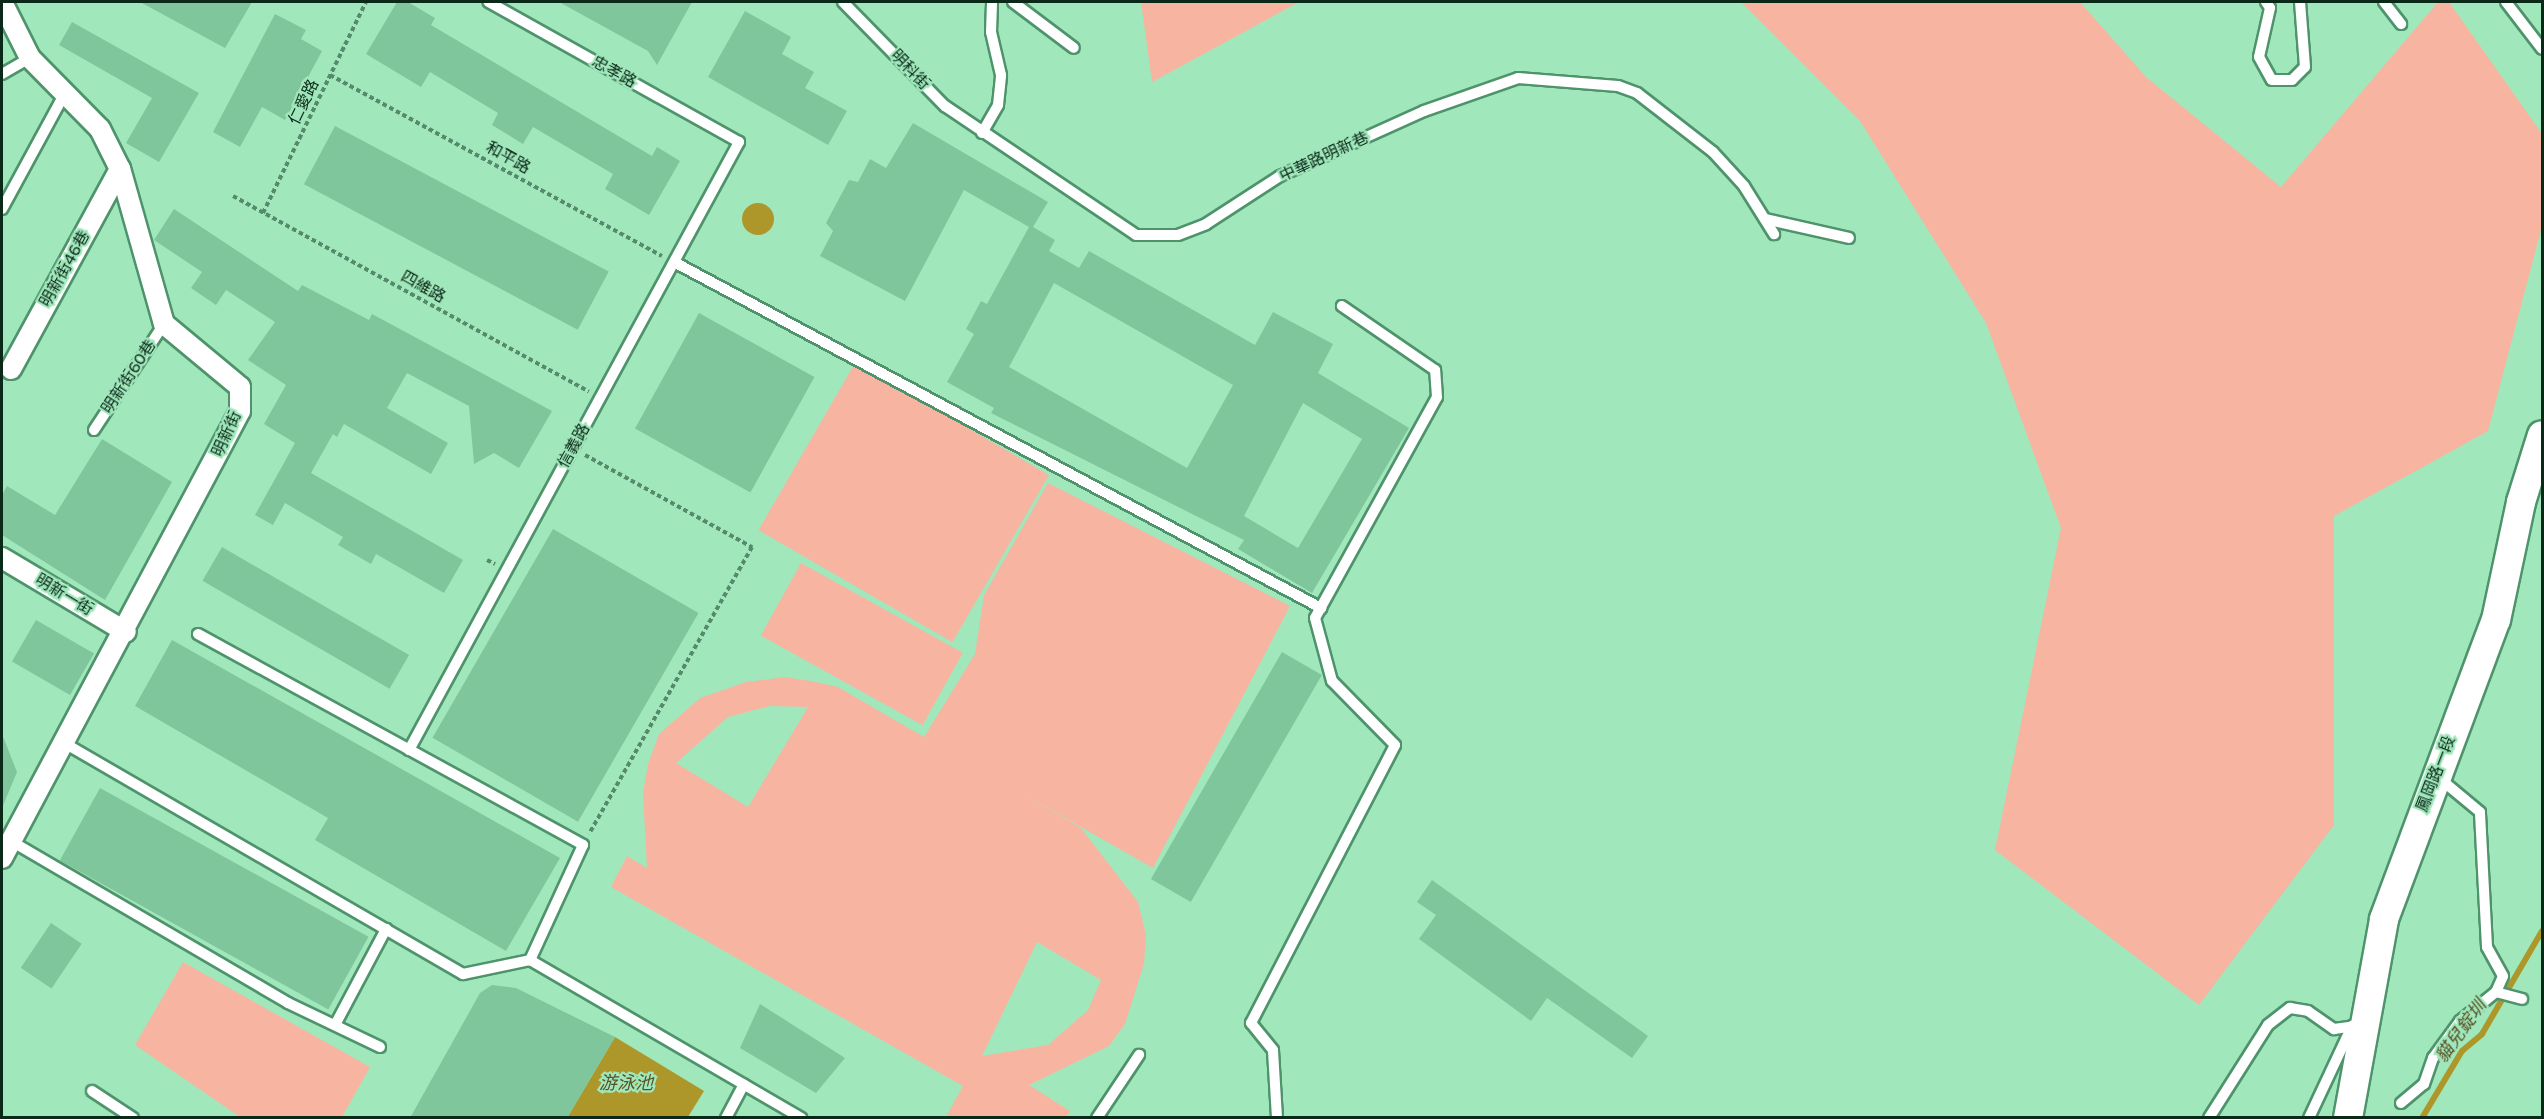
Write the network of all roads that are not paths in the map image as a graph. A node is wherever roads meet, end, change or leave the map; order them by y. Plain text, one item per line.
1 (2, 2) edge
2 (489, 2) edge
3 (843, 2) edge
4 (992, 2) edge
5 (1013, 2) edge
6 (2265, 2) edge
7 (2300, 2) edge
8 (2384, 2) edge
9 (2506, 2) edge
10 (2401, 24) dead end
11 (1074, 48) dead end
12 (2542, 49) edge
13 (30, 58) junction
14 (3, 71) edge
15 (65, 93) junction
16 (982, 133) junction
17 (739, 142) joint
18 (120, 169) junction
19 (2, 209) edge
20 (1765, 219) junction
21 (1774, 234) dead end
22 (1849, 238) dead end
23 (674, 262) junction
24 (1342, 306) dead end
25 (164, 324) junction
26 (11, 369) dead end
27 (94, 430) dead end
28 (2542, 435) edge
29 (2, 558) edge
30 (1321, 608) junction
31 (126, 632) junction
32 (198, 634) dead end
33 (66, 744) junction
34 (409, 750) junction
35 (2437, 776) junction
36 (6, 850) edge
37 (386, 929) junction
38 (530, 960) junction
39 (2496, 992) junction
40 (2522, 999) dead end
41 (335, 1025) junction
42 (2359, 1025) junction
43 (380, 1047) dead end
44 (1139, 1055) dead end
45 (744, 1084) junction
46 (92, 1091) dead end
47 (2401, 1103) dead end
48 (133, 1118) edge
49 (726, 1118) edge
50 (801, 1118) edge
51 (1097, 1118) edge
52 (1277, 1118) edge
53 (2209, 1118) edge
54 (2309, 1118) edge
55 (2348, 1118) edge

1 - 13 street
2 - 17 lane, 忠孝路
3 - 16 lane, 明科街
4 - 16 lane
5 - 11 lane
6 - 7 lane
8 - 10 lane
9 - 12 lane
13 - 14 lane
13 - 15 street
15 - 18 street
15 - 19 lane
16 - 20 lane, 中華路明新巷
17 - 23 lane, 信義路
18 - 25 street
18 - 26 street, 明新街46巷
20 - 21 lane, 中華路明新巷
20 - 22 lane
23 - 30 lane
23 - 34 lane, 信義路
24 - 30 lane
25 - 27 lane, 明新街60巷
25 - 31 street, 明新街
28 - 35 street, 鳳岡路一段
29 - 31 street, 明新一街
30 - 52 lane
31 - 33 street, 明新街
32 - 34 lane
33 - 36 street, 明新街
33 - 37 lane
34 - 38 lane
35 - 39 lane
35 - 42 street, 鳳岡路一段
36 - 41 lane
37 - 38 lane
37 - 41 lane
38 - 45 lane
39 - 40 lane
39 - 47 lane
41 - 43 lane
42 - 53 lane
42 - 54 lane
42 - 55 street, 鳳岡路一段
44 - 51 lane
45 - 49 lane
45 - 50 lane
46 - 48 lane

